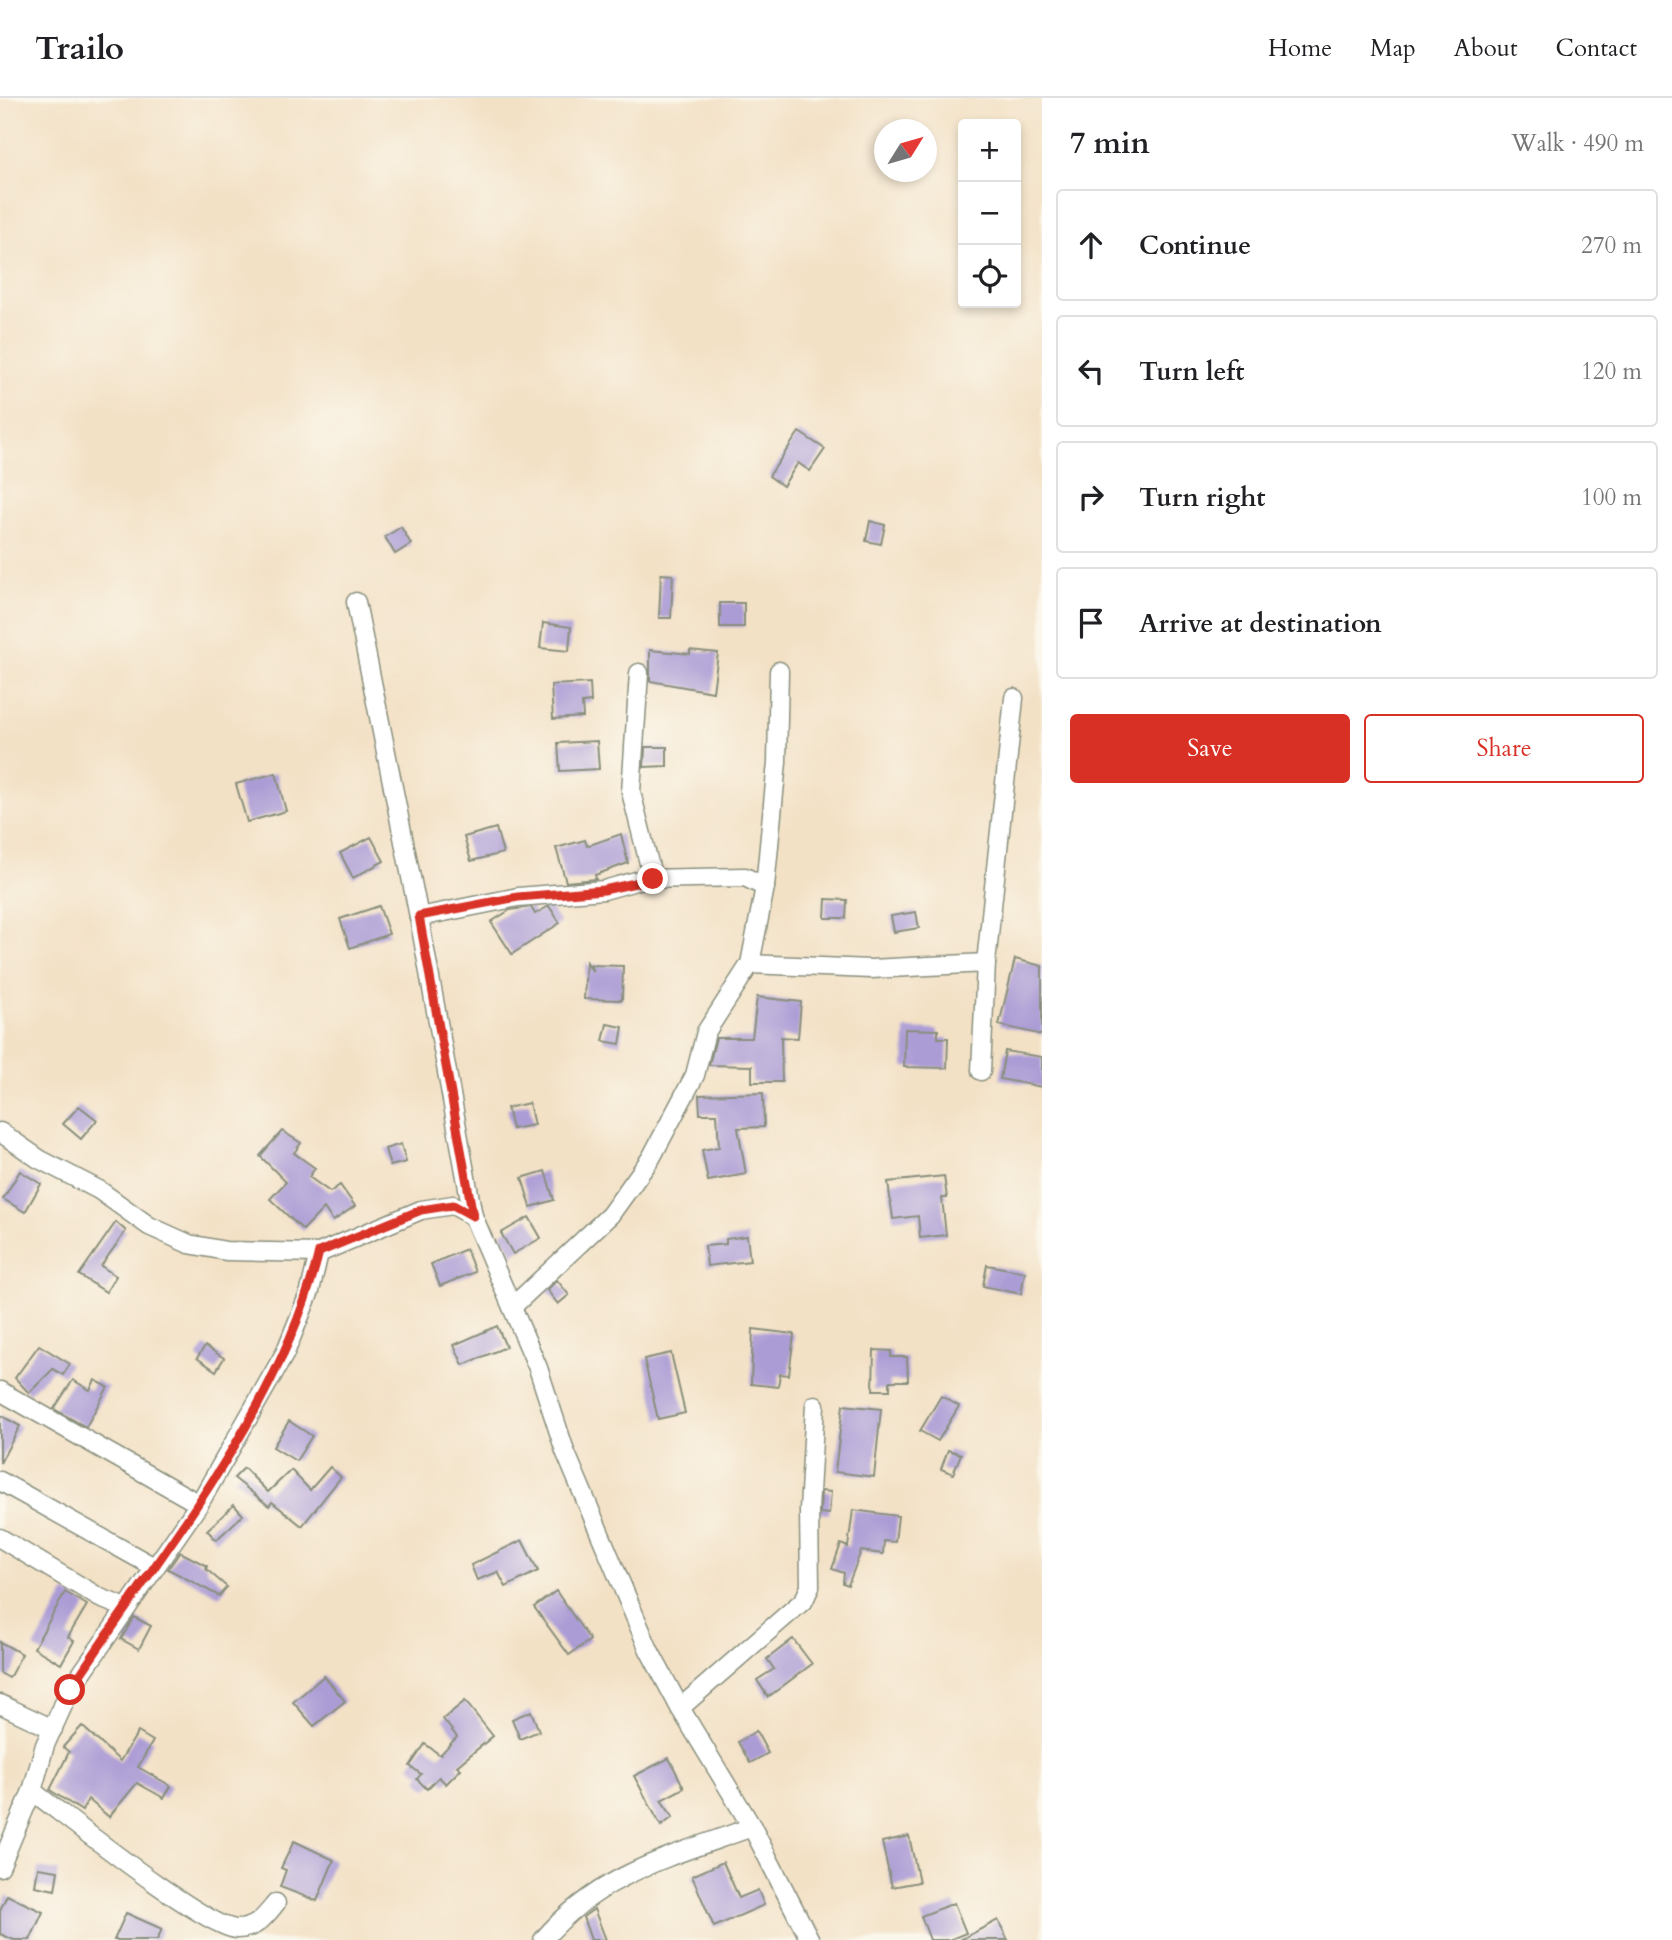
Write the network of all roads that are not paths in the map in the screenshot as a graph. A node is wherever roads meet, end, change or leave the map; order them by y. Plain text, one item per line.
1 (356, 602) dead end
2 (779, 671) dead end
3 (639, 673) dead end
4 (1014, 698) dead end
5 (653, 879) junction
6 (765, 887) junction
7 (419, 916) junction
8 (986, 963) junction
9 (750, 964) junction
10 (981, 1071) dead end
11 (0, 1132) edge
12 (473, 1216) junction
13 (319, 1252) junction
14 (512, 1307) junction
15 (0, 1391) edge
16 (815, 1405) dead end
17 (0, 1481) edge
18 (200, 1504) junction
19 (0, 1538) edge
20 (154, 1567) junction
21 (126, 1608) junction
22 (0, 1704) edge
23 (680, 1708) junction
24 (53, 1729) junction
25 (32, 1791) junction
26 (752, 1827) junction
27 (0, 1867) edge
28 (276, 1903) dead end
29 (543, 1940) edge
30 (810, 1940) edge

1 - 7 street
2 - 6 street
3 - 5 street
4 - 8 street
5 - 6 street
5 - 7 street
6 - 9 street
7 - 12 street
8 - 9 street
8 - 10 street
9 - 14 street
11 - 13 street
12 - 13 street
12 - 14 street
13 - 18 street
14 - 23 street
15 - 18 street
16 - 23 street
17 - 20 street
18 - 20 street
19 - 21 street
20 - 21 street
21 - 24 street
22 - 24 street
23 - 26 street
24 - 25 street
25 - 27 street
25 - 28 street
26 - 29 street
26 - 30 street

